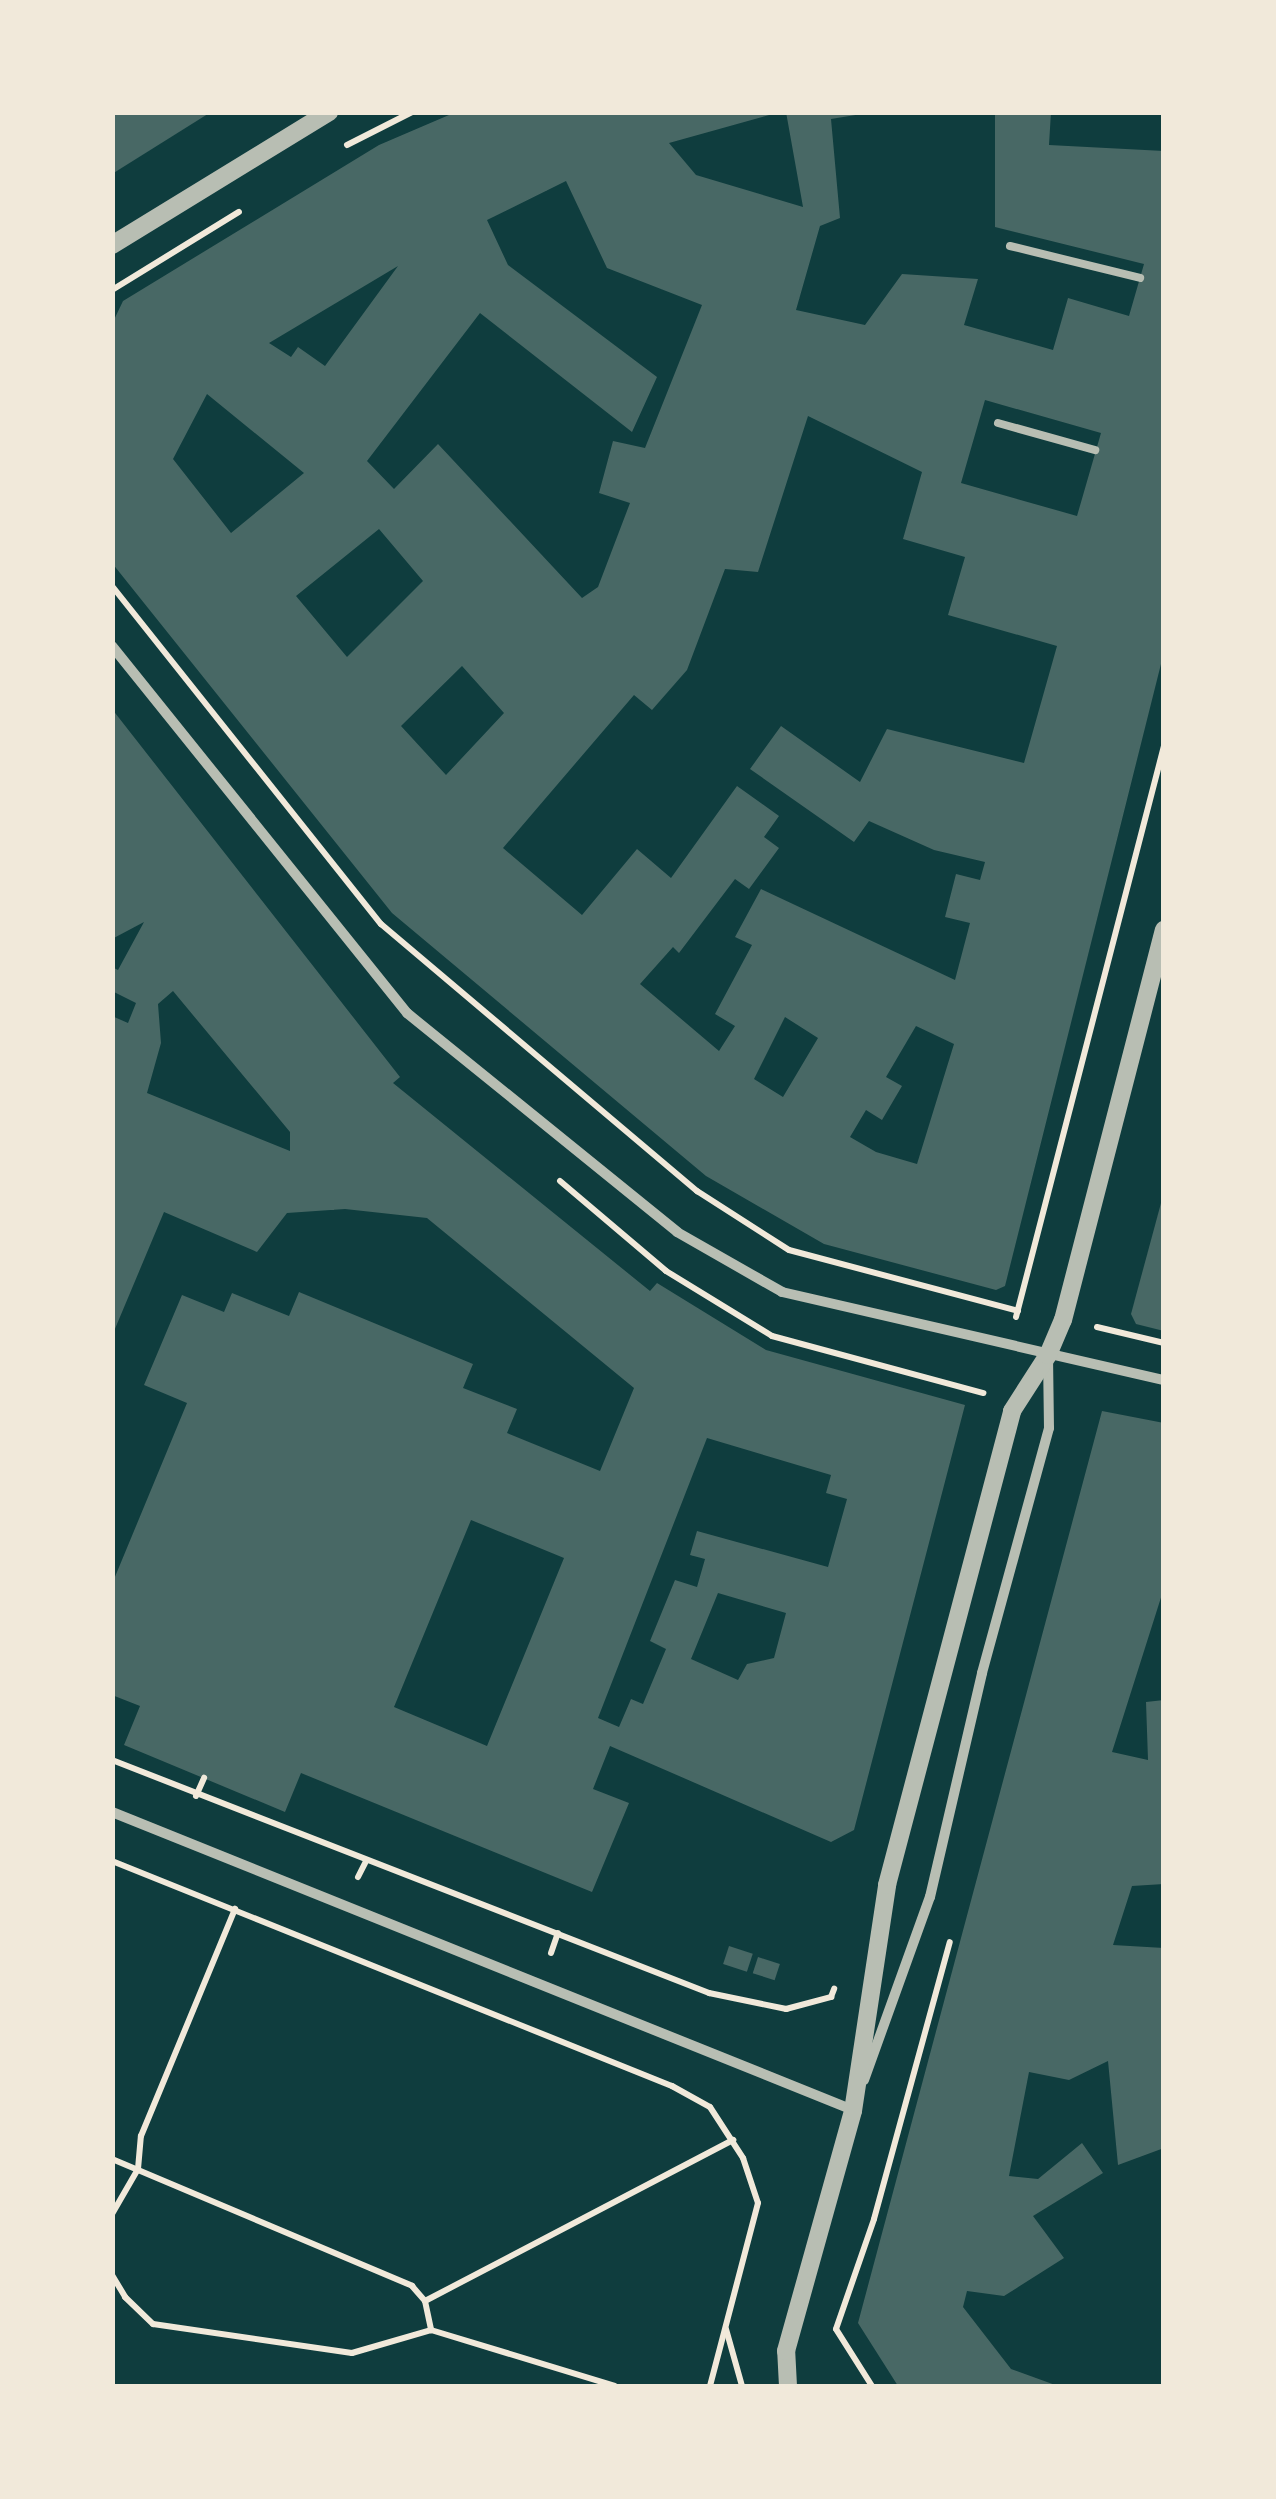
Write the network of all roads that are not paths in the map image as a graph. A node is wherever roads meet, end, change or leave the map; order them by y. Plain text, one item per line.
1 (329, 112) edge
2 (112, 244) edge
3 (1010, 246) dead end
4 (1140, 278) dead end
5 (998, 423) dead end
6 (1096, 450) dead end
7 (112, 646) edge
8 (1164, 930) edge
9 (1048, 1355) junction
10 (1164, 1380) edge
11 (112, 1812) edge
12 (853, 2111) junction
13 (788, 2386) edge

1 - 2 street
3 - 4 lane
5 - 6 lane
7 - 9 street
8 - 9 street
9 - 10 street
9 - 12 street
9 - 12 street
11 - 12 street
12 - 13 street

